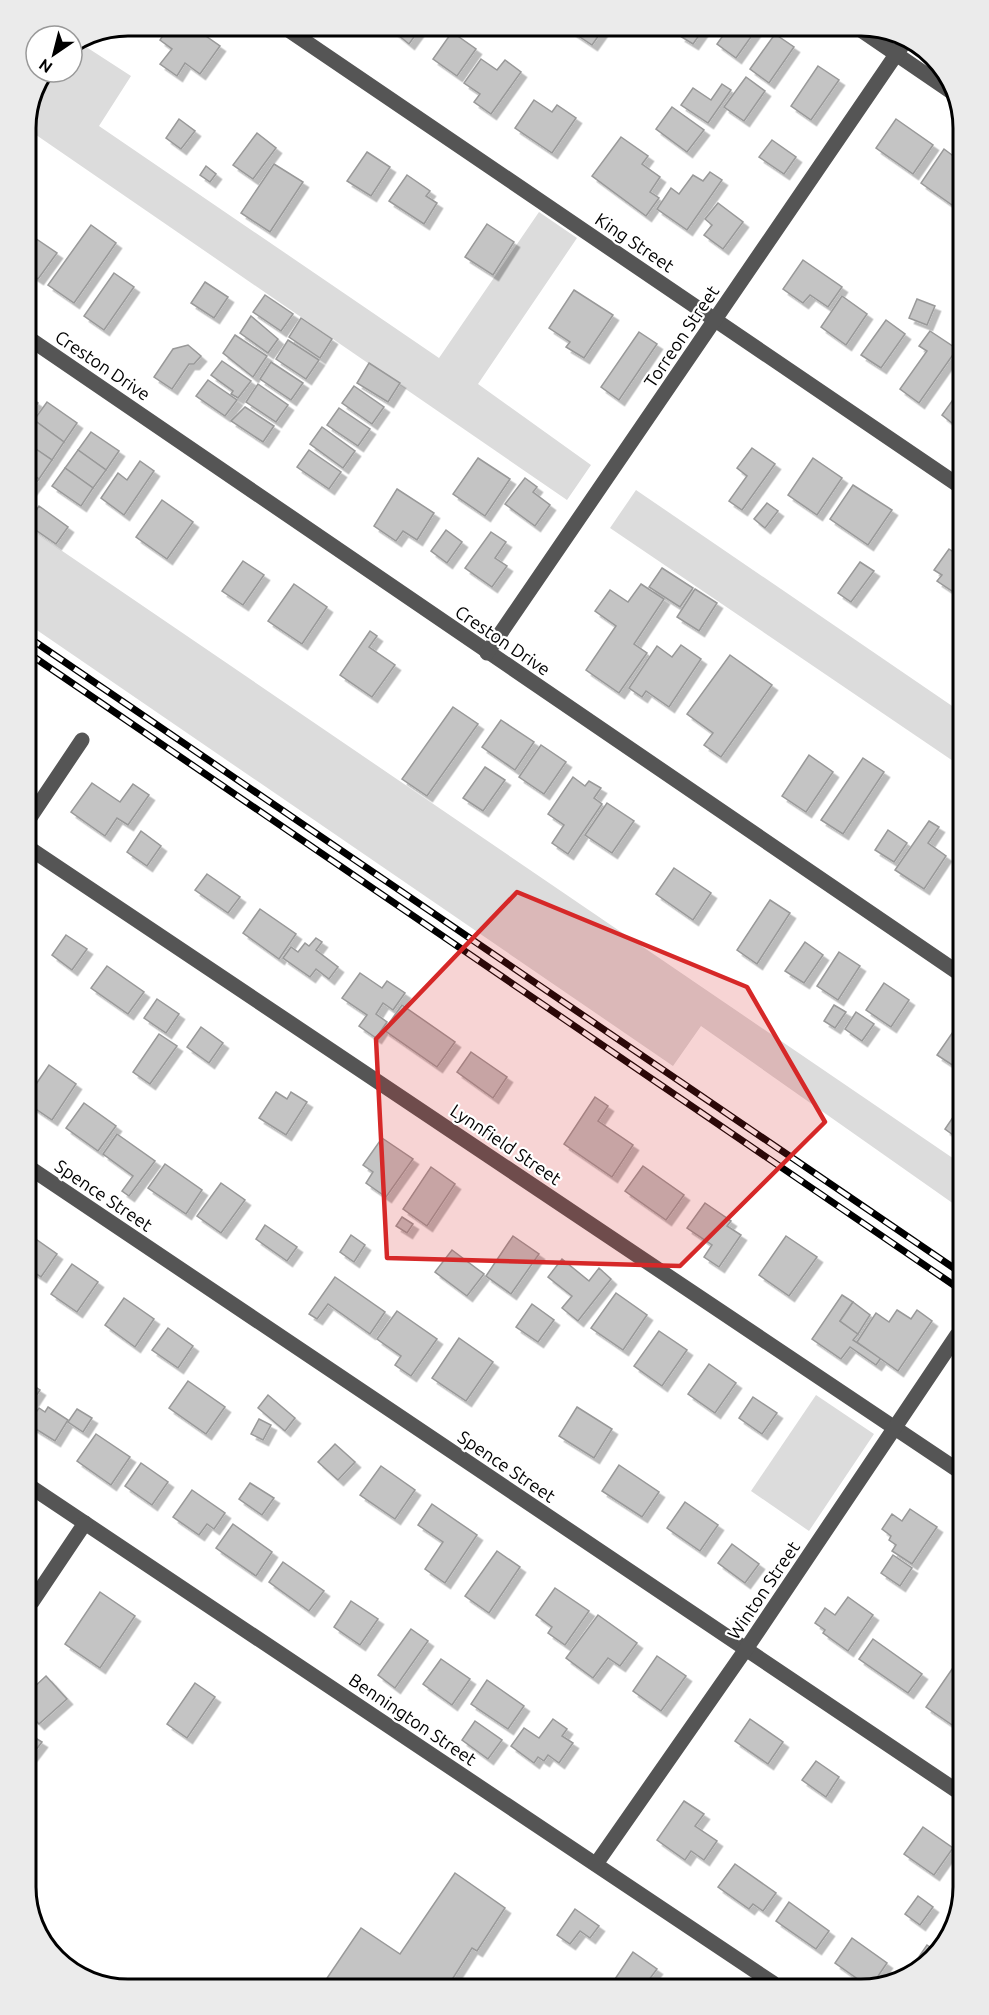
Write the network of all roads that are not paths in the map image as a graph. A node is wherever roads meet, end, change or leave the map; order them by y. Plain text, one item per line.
1 (297, 36) edge
2 (870, 37) edge
3 (902, 45) edge
4 (896, 54) junction
5 (942, 86) edge
6 (715, 320) junction
7 (36, 343) edge
8 (953, 482) edge
9 (487, 653) junction
10 (82, 740) dead end
11 (36, 809) edge
12 (36, 853) edge
13 (953, 969) edge
14 (36, 1172) edge
15 (953, 1341) edge
16 (896, 1428) junction
17 (953, 1467) edge
18 (36, 1490) edge
19 (85, 1523) junction
20 (36, 1596) edge
21 (746, 1649) junction
22 (953, 1788) edge
23 (596, 1864) junction
24 (756, 1978) edge

1 - 6 street, King Street
2 - 4 street
3 - 4 street, Torreon Street
4 - 5 street
4 - 6 street, Torreon Street
6 - 8 street, King Street
6 - 9 street, Torreon Street
7 - 9 street, Creston Drive
9 - 13 street, Creston Drive
10 - 11 street
12 - 16 street, Lynnfield Street
14 - 21 street, Spence Street
15 - 16 street, Winton Street
16 - 17 street, Lynnfield Street
16 - 21 street, Winton Street
18 - 19 street, Bennington Street
19 - 20 street
19 - 23 street, Bennington Street
21 - 22 street, Spence Street
21 - 23 street, Winton Street
23 - 24 street, Bennington Street

